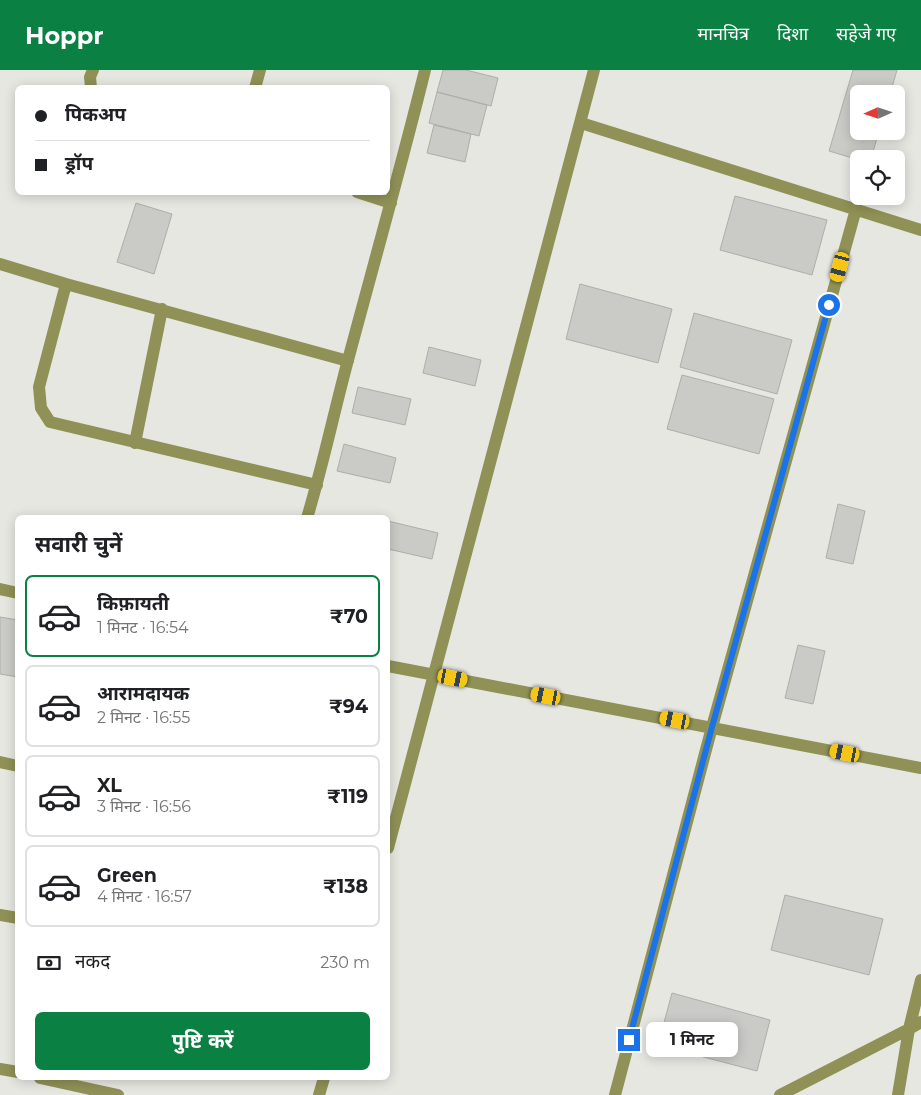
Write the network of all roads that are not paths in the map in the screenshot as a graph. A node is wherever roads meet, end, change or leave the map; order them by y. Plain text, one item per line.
1 (93, 70) edge
2 (260, 70) edge
3 (425, 70) edge
4 (594, 70) edge
5 (91, 85) edge
6 (256, 85) edge
7 (581, 123) junction
8 (366, 195) edge
9 (391, 203) junction
10 (856, 210) junction
11 (921, 230) edge
12 (0, 264) edge
13 (66, 284) junction
14 (162, 309) junction
15 (348, 361) junction
16 (135, 442) junction
17 (317, 485) junction
18 (308, 515) edge
19 (0, 590) edge
20 (15, 592) edge
21 (390, 666) edge
22 (435, 674) junction
23 (712, 727) junction
24 (0, 762) edge
25 (15, 765) edge
26 (921, 768) edge
27 (390, 841) edge
28 (0, 915) edge
29 (15, 918) edge
30 (921, 980) edge
31 (921, 1022) edge
32 (908, 1029) junction
33 (0, 1069) edge
34 (15, 1072) edge
35 (49, 1080) edge
36 (323, 1080) edge
37 (118, 1095) edge
38 (319, 1095) edge
39 (614, 1095) edge
40 (780, 1095) edge
41 (898, 1095) edge

1 - 5 street
2 - 6 street
3 - 9 street
4 - 7 street
7 - 10 street
7 - 22 street
8 - 9 street
9 - 15 street
10 - 11 street
10 - 23 street
12 - 13 street
13 - 14 street
13 - 16 street
14 - 15 street
14 - 16 street
15 - 17 street
16 - 17 street
17 - 18 street
19 - 20 street
21 - 22 street
22 - 23 street
22 - 27 street
23 - 26 street
23 - 39 street
24 - 25 street
28 - 29 street
30 - 32 street
31 - 32 street
32 - 40 street
32 - 41 street
33 - 34 street
35 - 37 street
36 - 38 street

